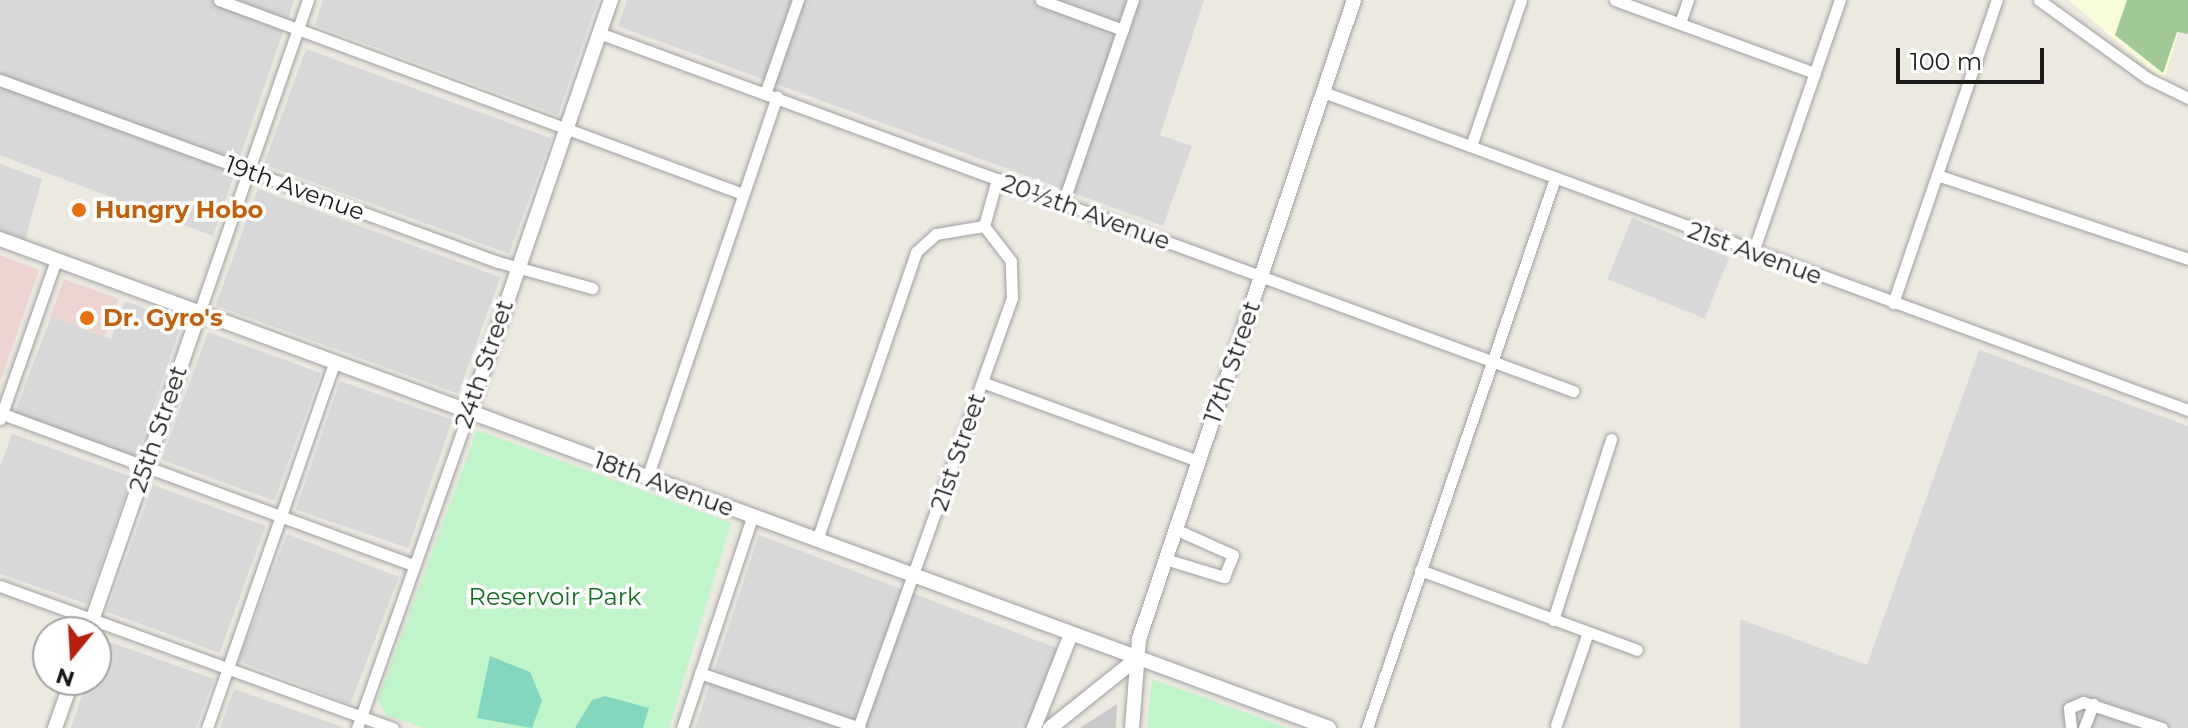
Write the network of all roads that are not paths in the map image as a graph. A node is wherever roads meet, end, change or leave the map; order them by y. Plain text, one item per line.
1 (219, 0) edge
2 (308, 0) edge
3 (611, 0) edge
4 (798, 0) edge
5 (1041, 0) edge
6 (1133, 0) edge
7 (1354, 0) edge
8 (1521, 0) edge
9 (1615, 0) edge
10 (1688, 0) edge
11 (1840, 0) edge
12 (1997, 0) edge
13 (2039, 0) edge
14 (1680, 23) junction
15 (298, 29) junction
16 (1123, 30) junction
17 (599, 33) junction
18 (1815, 73) junction
19 (0, 80) edge
20 (1323, 92) junction
21 (771, 95) junction
22 (2188, 98) edge
23 (566, 129) junction
24 (1471, 146) junction
25 (248, 171) junction
26 (1937, 175) junction
27 (1555, 178) junction
28 (997, 179) junction
29 (743, 194) junction
30 (1063, 203) junction
31 (984, 226) junction
32 (0, 239) edge
33 (1753, 252) junction
34 (2188, 259) edge
35 (56, 260) junction
36 (518, 265) junction
37 (1261, 277) junction
38 (592, 288) dead end
39 (1893, 303) junction
40 (199, 313) junction
41 (1491, 363) junction
42 (334, 364) junction
43 (982, 382) junction
44 (1573, 391) dead end
45 (2188, 410) edge
46 (469, 412) junction
47 (1, 415) edge
48 (1611, 439) dead end
49 (1198, 461) junction
50 (146, 466) junction
51 (647, 478) junction
52 (279, 515) junction
53 (753, 515) junction
54 (1175, 529) junction
55 (817, 540) junction
56 (1165, 559) junction
57 (414, 565) junction
58 (1420, 570) junction
59 (911, 577) junction
60 (0, 586) edge
61 (68, 616) edge
62 (94, 616) edge
63 (1553, 620) junction
64 (1588, 632) junction
65 (112, 633) edge
66 (1071, 634) junction
67 (1637, 650) dead end
68 (1136, 659) junction
69 (226, 670) junction
70 (700, 673) junction
71 (66, 696) edge
72 (2093, 704) junction
73 (359, 723) edge
74 (1556, 725) dead end
75 (55, 728) edge
76 (207, 728) edge
77 (393, 728) edge
78 (682, 728) edge
79 (859, 728) edge
80 (1034, 728) edge
81 (1050, 728) edge
82 (1132, 728) edge
83 (1329, 728) edge
84 (1367, 728) edge
85 (2071, 728) edge
86 (2084, 728) edge
87 (2162, 728) edge

1 - 15 street
2 - 15 street, 25th Street
3 - 17 street, 24th Street
4 - 21 street
5 - 16 street
6 - 16 street
7 - 20 street, 17th Street
8 - 24 street
9 - 14 street
10 - 14 street
11 - 18 street
12 - 26 street
13 - 22 street
14 - 18 street
15 - 23 street
15 - 25 street, 25th Street
16 - 30 street
17 - 21 street, 20½th Avenue
17 - 23 street, 24th Street
18 - 33 street
19 - 25 street, 19th Avenue
20 - 24 street, 21st Avenue
20 - 37 street, 17th Street
21 - 28 street, 20½th Avenue
21 - 29 street
23 - 29 street
23 - 36 street, 24th Street
24 - 27 street, 21st Avenue
25 - 36 street, 19th Avenue
25 - 40 street, 25th Street
26 - 34 street
26 - 39 street
27 - 33 street, 21st Avenue
27 - 41 street
28 - 30 street, 20½th Avenue
28 - 31 street
29 - 51 street
30 - 37 street, 20½th Avenue
31 - 43 street, 21st Street
31 - 55 street
32 - 35 street, 18th Avenue
33 - 39 street, 21st Avenue
35 - 40 street, 18th Avenue
35 - 47 street
36 - 38 street, 19th Avenue
36 - 46 street, 24th Street
37 - 41 street, 20½th Avenue
37 - 49 street, 17th Street
39 - 45 street, 21st Avenue
40 - 42 street, 18th Avenue
40 - 50 street, 25th Street
41 - 44 street, 20½th Avenue
41 - 58 street
42 - 46 street, 18th Avenue
42 - 52 street
43 - 49 street
43 - 59 street, 21st Street
46 - 51 street, 18th Avenue
46 - 57 street, 24th Street
47 - 50 street
48 - 63 street
49 - 54 street, 17th Street
50 - 52 street
50 - 62 street, 25th Street
51 - 53 street, 18th Avenue
52 - 57 street
52 - 69 street
53 - 55 street, 18th Avenue
53 - 70 street
54 - 56 street, 17th Street
54 - 56 street
55 - 59 street, 18th Avenue
56 - 68 street, 17th Street
57 - 73 street, 24th Street
58 - 63 street
58 - 84 street
59 - 66 street, 18th Avenue
59 - 79 street, 21st Street
60 - 61 street
63 - 64 street
64 - 67 street
64 - 74 street
65 - 69 street
66 - 68 street, 18th Avenue
66 - 80 street
68 - 81 street
68 - 82 street, 17th Street
68 - 83 street, 18th Avenue
69 - 73 street
69 - 76 street
70 - 78 street
70 - 79 street
71 - 75 street
72 - 85 street
72 - 86 street
72 - 87 street
73 - 77 street

